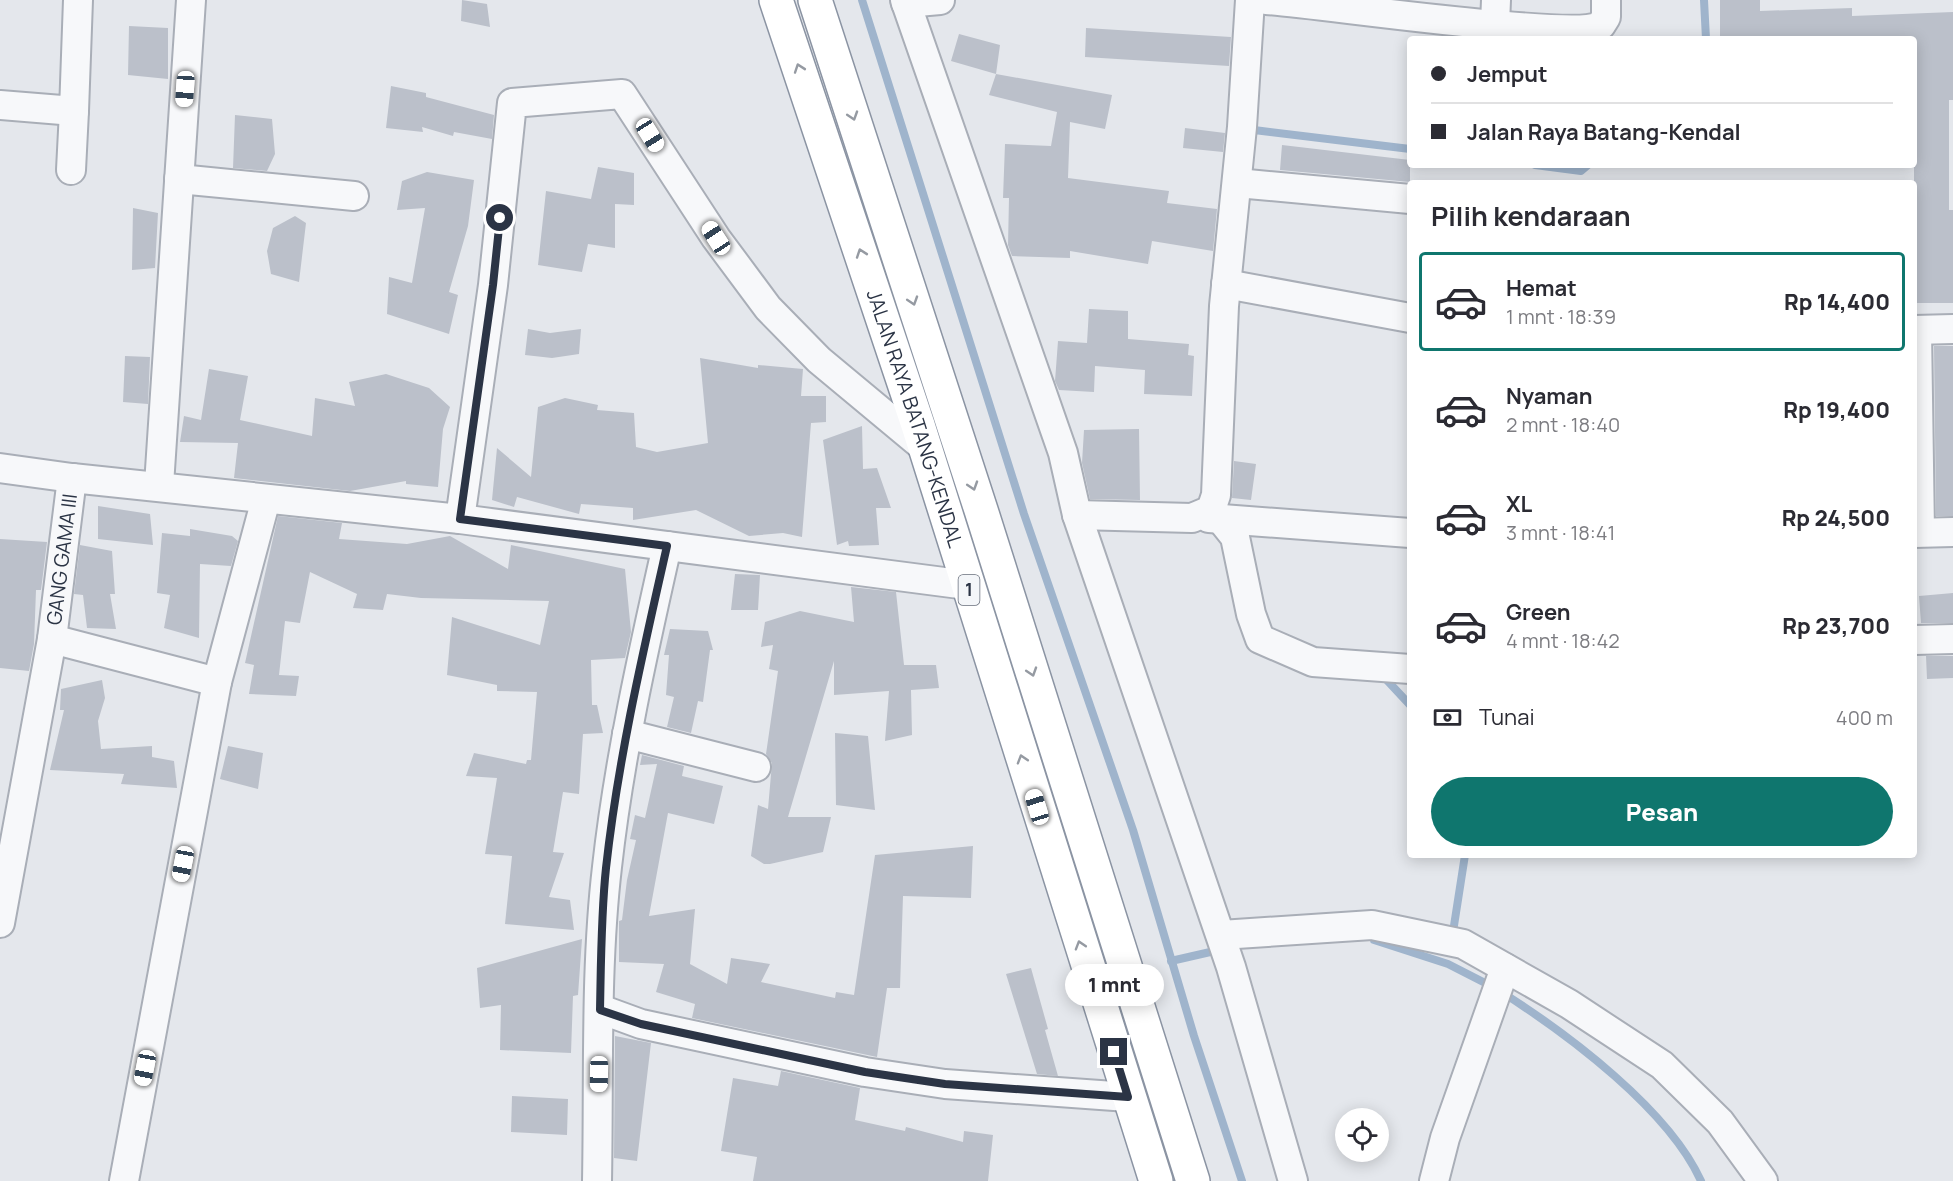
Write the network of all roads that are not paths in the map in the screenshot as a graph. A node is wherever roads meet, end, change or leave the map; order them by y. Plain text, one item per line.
1 (78, 0) edge
2 (191, 0) edge
3 (776, 0) edge
4 (815, 0) edge
5 (940, 0) edge
6 (1250, 0) edge
7 (1266, 0) edge
8 (1606, 0) edge
9 (905, 2) edge
10 (1395, 7) edge
11 (1496, 12) edge
12 (0, 105) edge
13 (75, 111) junction
14 (71, 170) dead end
15 (179, 179) junction
16 (1237, 183) junction
17 (354, 196) dead end
18 (1407, 199) edge
19 (1226, 284) junction
20 (1407, 317) edge
21 (1953, 329) edge
22 (1917, 330) edge
23 (926, 449) junction
24 (0, 468) edge
25 (72, 478) junction
26 (159, 486) junction
27 (266, 499) junction
28 (1077, 515) junction
29 (1206, 518) junction
30 (460, 519) junction
31 (1917, 532) edge
32 (1953, 532) edge
33 (1407, 533) edge
34 (667, 546) junction
35 (967, 585) junction
36 (51, 639) junction
37 (1953, 639) edge
38 (1917, 640) edge
39 (1407, 669) edge
40 (217, 682) junction
41 (627, 734) junction
42 (756, 767) dead end
43 (0, 923) edge
44 (1225, 948) junction
45 (1503, 974) junction
46 (600, 1010) junction
47 (1128, 1097) junction
48 (124, 1181) edge
49 (597, 1181) edge
50 (1156, 1181) edge
51 (1193, 1181) edge
52 (1293, 1181) edge
53 (1434, 1181) edge
54 (1763, 1181) edge

1 - 13 street
2 - 15 street
23 -> 3 highway, JALAN RAYA BATANG-KENDAL / 1
4 -> 51 highway, JALAN RAYA BATANG-KENDAL / 1
5 - 9 street
6 - 16 street
7 - 10 street
8 - 11 street
9 - 28 street
10 - 11 street
12 - 13 street
13 - 14 street
15 - 17 street
15 - 26 street
16 - 18 street
16 - 19 street
19 - 20 street
19 - 29 street
21 - 22 street
23 - 30 street
23 - 35 highway, JALAN RAYA BATANG-KENDAL / 1
24 - 25 street
25 - 26 street
25 - 36 street, GANG GAMA III
26 - 27 street
27 - 30 street
27 - 40 street
28 - 29 street
28 - 44 street
29 - 33 street
29 - 39 street
30 - 34 street
31 - 32 street
34 - 35 street
34 - 41 street
47 -> 35 highway, JALAN RAYA BATANG-KENDAL / 1
36 - 40 street
36 - 43 street, GANG GAMA III
37 - 38 street
40 - 48 street
41 - 42 street
41 - 46 street
44 - 45 street
44 - 52 street
45 - 53 street
45 - 54 street
46 - 47 street
46 - 49 street
47 - 50 highway, JALAN RAYA BATANG-KENDAL / 1

